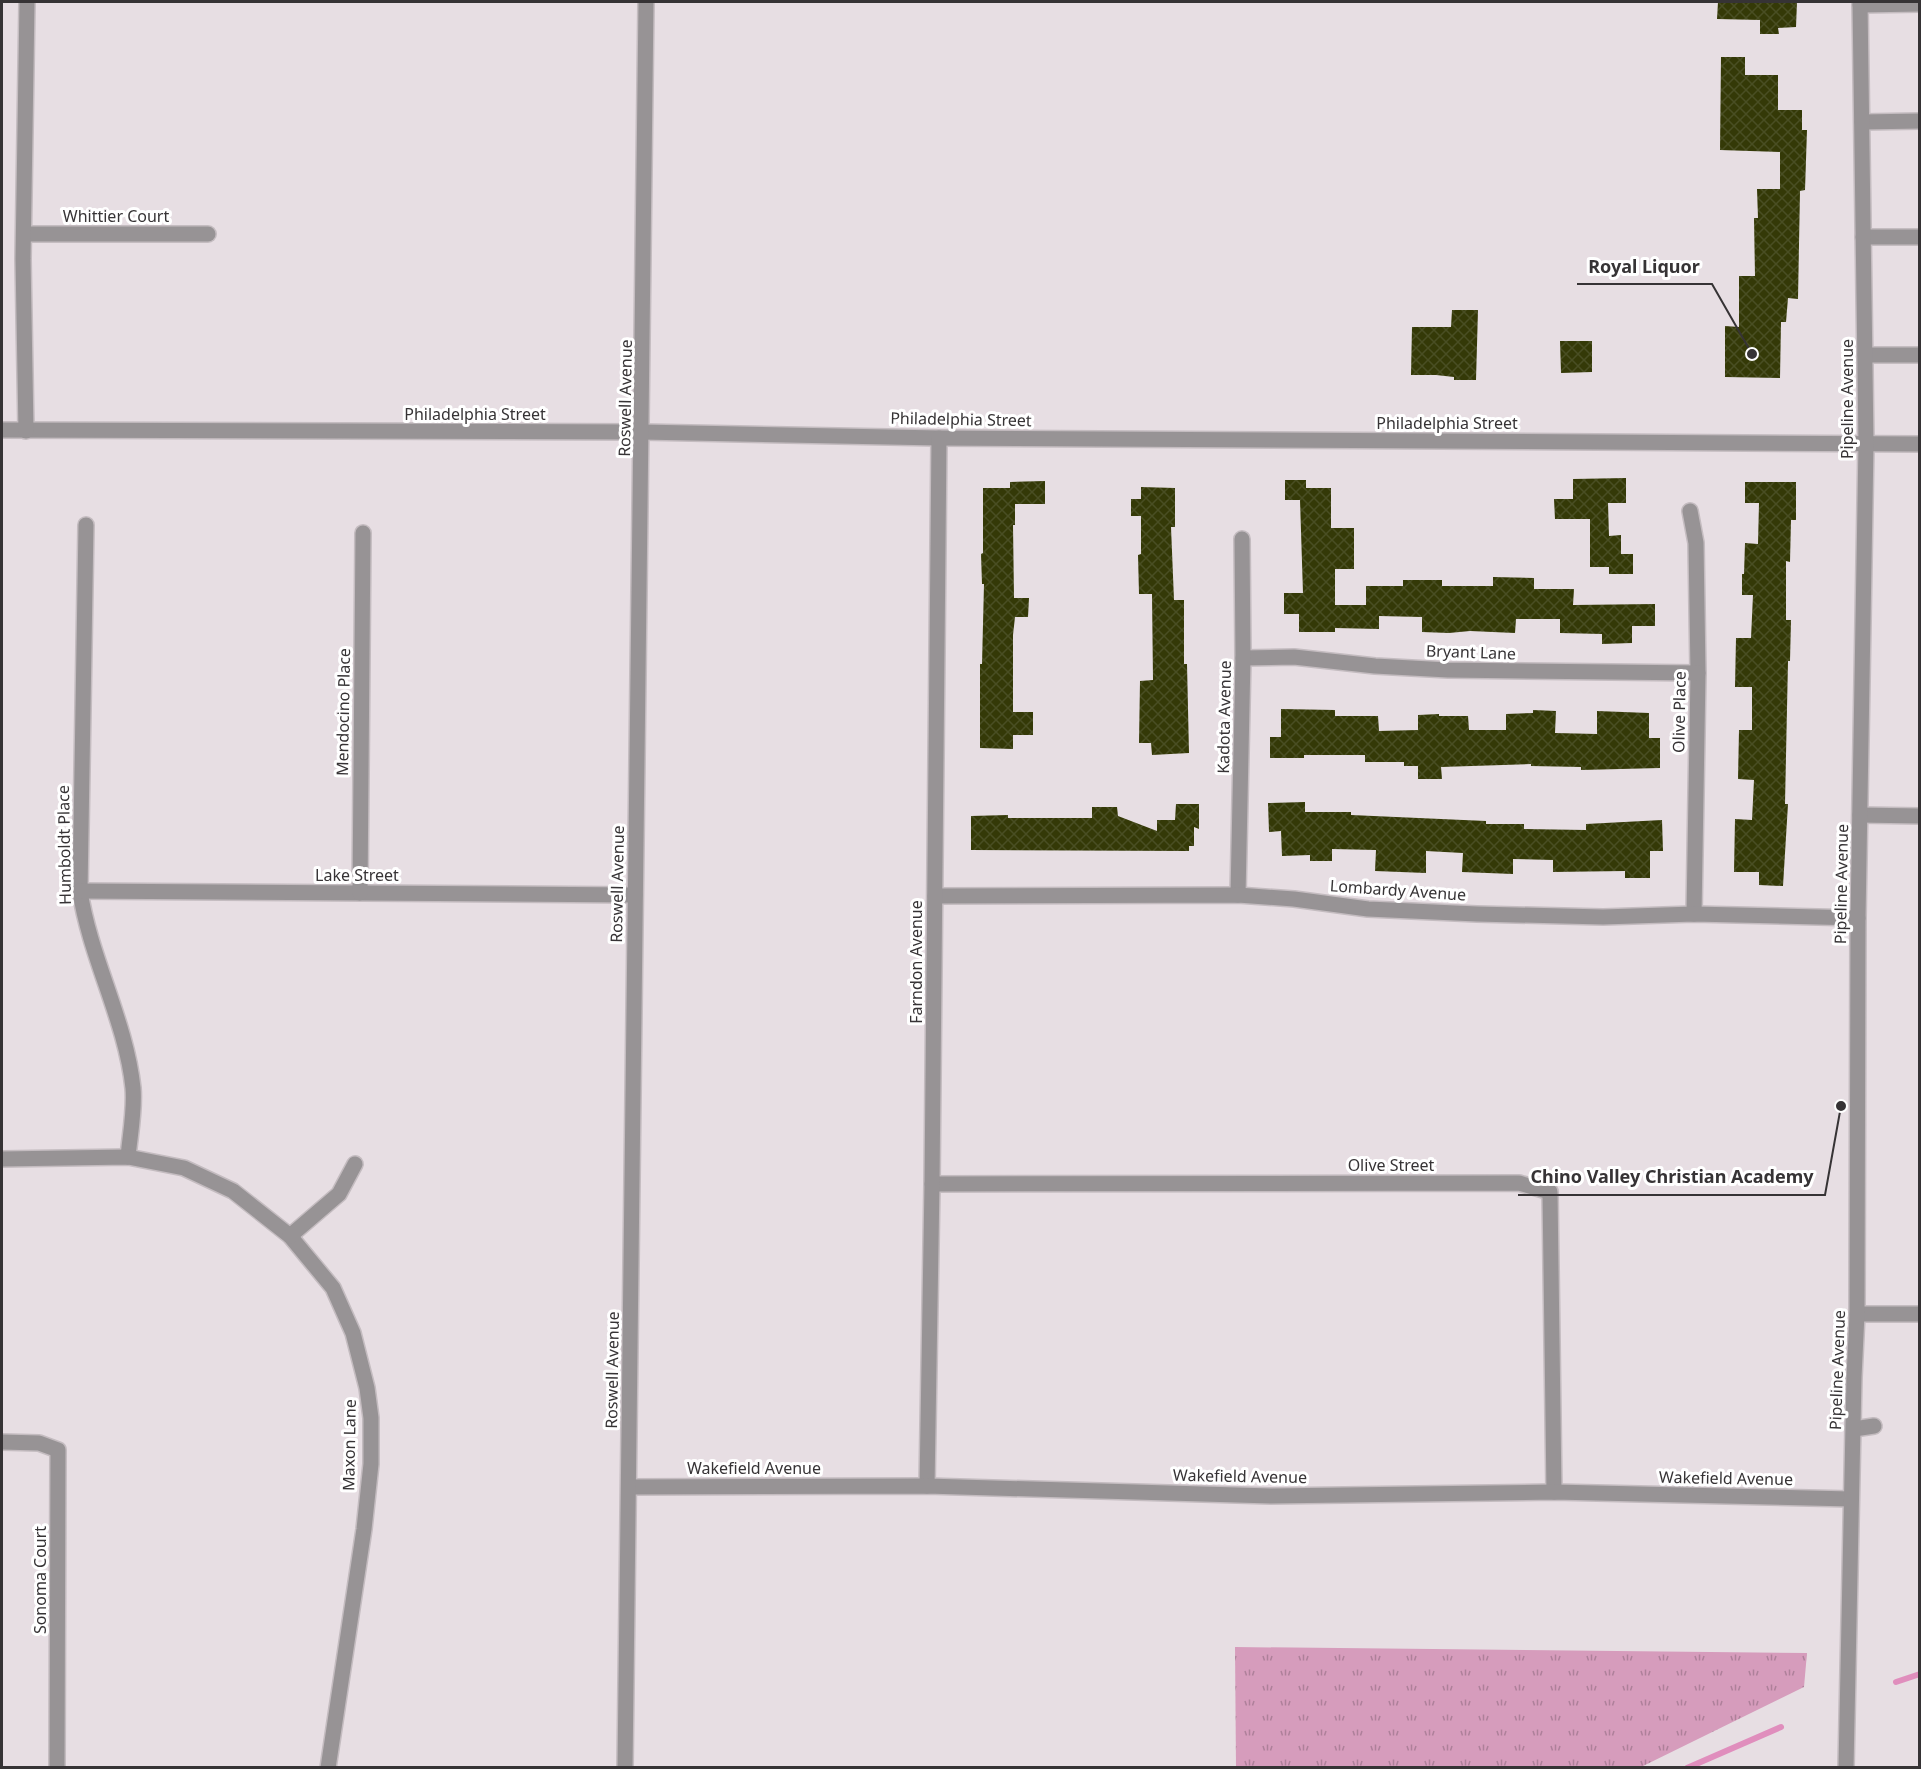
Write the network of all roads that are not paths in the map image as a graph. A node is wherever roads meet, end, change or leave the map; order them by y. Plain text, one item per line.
1 (27, 2) edge
2 (646, 2) edge
3 (1860, 3) edge
4 (1920, 4) edge
5 (1920, 121) edge
6 (1862, 122) junction
7 (25, 234) junction
8 (208, 234) dead end
9 (1863, 237) junction
10 (1920, 237) edge
11 (1864, 355) junction
12 (1920, 355) edge
13 (2, 430) edge
14 (26, 431) junction
15 (642, 432) junction
16 (939, 438) junction
17 (1866, 444) junction
18 (1920, 444) edge
19 (1690, 511) dead end
20 (86, 525) dead end
21 (363, 533) dead end
22 (1242, 539) dead end
23 (1243, 657) junction
24 (1698, 673) junction
25 (1860, 815) junction
26 (1920, 816) edge
27 (80, 891) junction
28 (360, 893) junction
29 (635, 895) junction
30 (1238, 895) junction
31 (935, 896) junction
32 (1694, 914) junction
33 (1858, 918) junction
34 (128, 1157) junction
35 (2, 1160) edge
36 (355, 1164) dead end
37 (932, 1184) junction
38 (290, 1236) junction
39 (1857, 1314) junction
40 (1920, 1314) edge
41 (1874, 1425) dead end
42 (1854, 1429) junction
43 (2, 1442) edge
44 (927, 1486) junction
45 (629, 1487) junction
46 (1554, 1492) junction
47 (1851, 1499) junction
48 (1846, 1765) edge
49 (57, 1767) edge
50 (328, 1767) edge
51 (626, 1767) edge

1 - 7 street
2 - 15 street, Roswell Avenue
3 - 4 street
3 - 6 street, Pipeline Avenue
5 - 6 street
6 - 9 street, Pipeline Avenue
7 - 8 street, Whittier Court
7 - 14 street
9 - 10 street
9 - 11 street, Pipeline Avenue
11 - 12 street
11 - 17 street, Pipeline Avenue
13 - 14 street, Philadelphia Street
14 - 15 street, Philadelphia Street
15 - 16 street, Philadelphia Street
15 - 29 street, Roswell Avenue
16 - 17 street, Philadelphia Street
16 - 31 street, Farndon Avenue
17 - 18 street, Philadelphia Street
17 - 25 street, Pipeline Avenue
19 - 24 street, Olive Place
20 - 27 street, Humboldt Place
21 - 28 street, Mendocino Place
22 - 23 street, Kadota Avenue
23 - 24 street, Bryant Lane
23 - 30 street, Kadota Avenue
24 - 32 street, Olive Place
25 - 26 street
25 - 33 street, Pipeline Avenue
27 - 28 street, Lake Street
27 - 34 street, Humboldt Place
28 - 29 street, Lake Street
29 - 45 street, Roswell Avenue
30 - 31 street, Lombardy Avenue
30 - 32 street, Lombardy Avenue
31 - 37 street, Farndon Avenue
32 - 33 street, Lombardy Avenue
33 - 39 street, Pipeline Avenue
34 - 35 street, Maxon Lane
34 - 38 street, Maxon Lane
36 - 38 street
37 - 44 street, Farndon Avenue
37 - 46 street, Olive Street
38 - 50 street, Maxon Lane
39 - 40 street
39 - 42 street, Pipeline Avenue
41 - 42 street
42 - 47 street, Pipeline Avenue
43 - 49 street, Sonoma Court
44 - 45 street, Wakefield Avenue
44 - 46 street, Wakefield Avenue
45 - 51 street, Roswell Avenue
46 - 47 street, Wakefield Avenue
47 - 48 street, Pipeline Avenue

